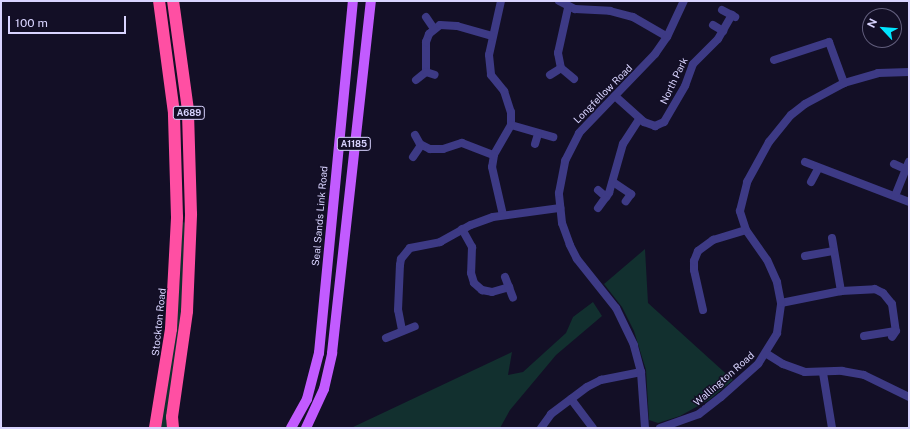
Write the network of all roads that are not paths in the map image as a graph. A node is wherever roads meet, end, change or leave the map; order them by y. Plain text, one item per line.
1 (159, 1) edge
2 (173, 1) edge
3 (353, 1) edge
4 (371, 1) edge
5 (502, 1) edge
6 (559, 1) edge
7 (684, 1) edge
8 (568, 8) junction
9 (722, 10) dead end
10 (426, 17) dead end
11 (713, 25) dead end
12 (434, 28) junction
13 (723, 31) junction
14 (825, 34) dead end
15 (493, 36) junction
16 (667, 37) junction
17 (828, 42) junction
18 (774, 60) dead end
19 (561, 68) junction
20 (426, 72) junction
21 (909, 72) edge
22 (435, 75) dead end
23 (550, 75) dead end
24 (574, 79) dead end
25 (416, 80) dead end
26 (844, 83) junction
27 (615, 96) junction
28 (639, 119) junction
29 (511, 125) junction
30 (538, 134) junction
31 (415, 135) dead end
32 (553, 137) dead end
33 (536, 144) dead end
34 (422, 145) junction
35 (494, 155) junction
36 (413, 157) dead end
37 (805, 162) dead end
38 (894, 164) dead end
39 (907, 166) edge
40 (818, 169) junction
41 (613, 182) junction
42 (811, 182) dead end
43 (598, 190) dead end
44 (895, 196) junction
45 (606, 197) junction
46 (626, 201) dead end
47 (909, 202) edge
48 (560, 208) junction
49 (598, 208) dead end
50 (503, 215) junction
51 (177, 217) junction
52 (191, 221) junction
53 (462, 229) junction
54 (746, 230) junction
55 (832, 238) dead end
56 (833, 251) junction
57 (805, 256) dead end
58 (505, 277) dead end
59 (509, 287) junction
60 (841, 291) junction
61 (513, 298) dead end
62 (781, 303) junction
63 (702, 310) dead end
64 (415, 326) dead end
65 (402, 330) junction
66 (864, 336) dead end
67 (386, 338) dead end
68 (767, 354) junction
69 (641, 372) junction
70 (823, 373) junction
71 (909, 397) edge
72 (571, 399) junction
73 (155, 428) edge
74 (173, 428) edge
75 (290, 428) edge
76 (306, 428) edge
77 (541, 428) edge
78 (593, 428) edge
79 (645, 428) edge
80 (660, 428) edge
81 (832, 428) edge

1 - 51 highway, A689
2 - 52 highway, A689
3 - 75 main road, Seal Sands Link Road / A1185
4 - 76 main road, A1185
5 - 15 street
6 - 8 street
7 - 16 street, Longfellow Road
8 - 16 street
8 - 19 street
9 - 13 street, North Park
10 - 12 street
11 - 13 street
12 - 15 street
12 - 20 street
13 - 28 street, North Park
14 - 17 street
15 - 29 street
16 - 27 street, Longfellow Road
17 - 18 street
17 - 26 street
19 - 23 street
19 - 24 street
20 - 22 street
20 - 25 street
21 - 26 street, Wallington Road
26 - 54 street, Wallington Road
27 - 28 street, North Park
27 - 48 street, Longfellow Road
28 - 41 street
29 - 30 street
29 - 35 street
30 - 32 street
30 - 33 street
31 - 34 street
34 - 35 street
34 - 36 street
35 - 50 street
37 - 40 street
38 - 39 street
39 - 44 street
40 - 42 street
40 - 44 street
41 - 45 street
41 - 46 street
43 - 45 street
44 - 47 street
45 - 49 street
48 - 50 street
48 - 69 street, Longfellow Road
50 - 53 street
51 - 52 highway
51 - 73 highway, Stockton Road / A689
52 - 74 highway, A689
53 - 59 street
53 - 65 street
54 - 62 street, Wallington Road
54 - 63 street
55 - 56 street
56 - 57 street
56 - 60 street
58 - 59 street
59 - 61 street
60 - 62 street
60 - 66 street
62 - 68 street, Wallington Road
64 - 65 street
65 - 67 street
68 - 70 street
68 - 80 street, Wallington Road
69 - 72 street
69 - 79 street, Longfellow Road
70 - 71 street
70 - 81 street
72 - 77 street
72 - 78 street

